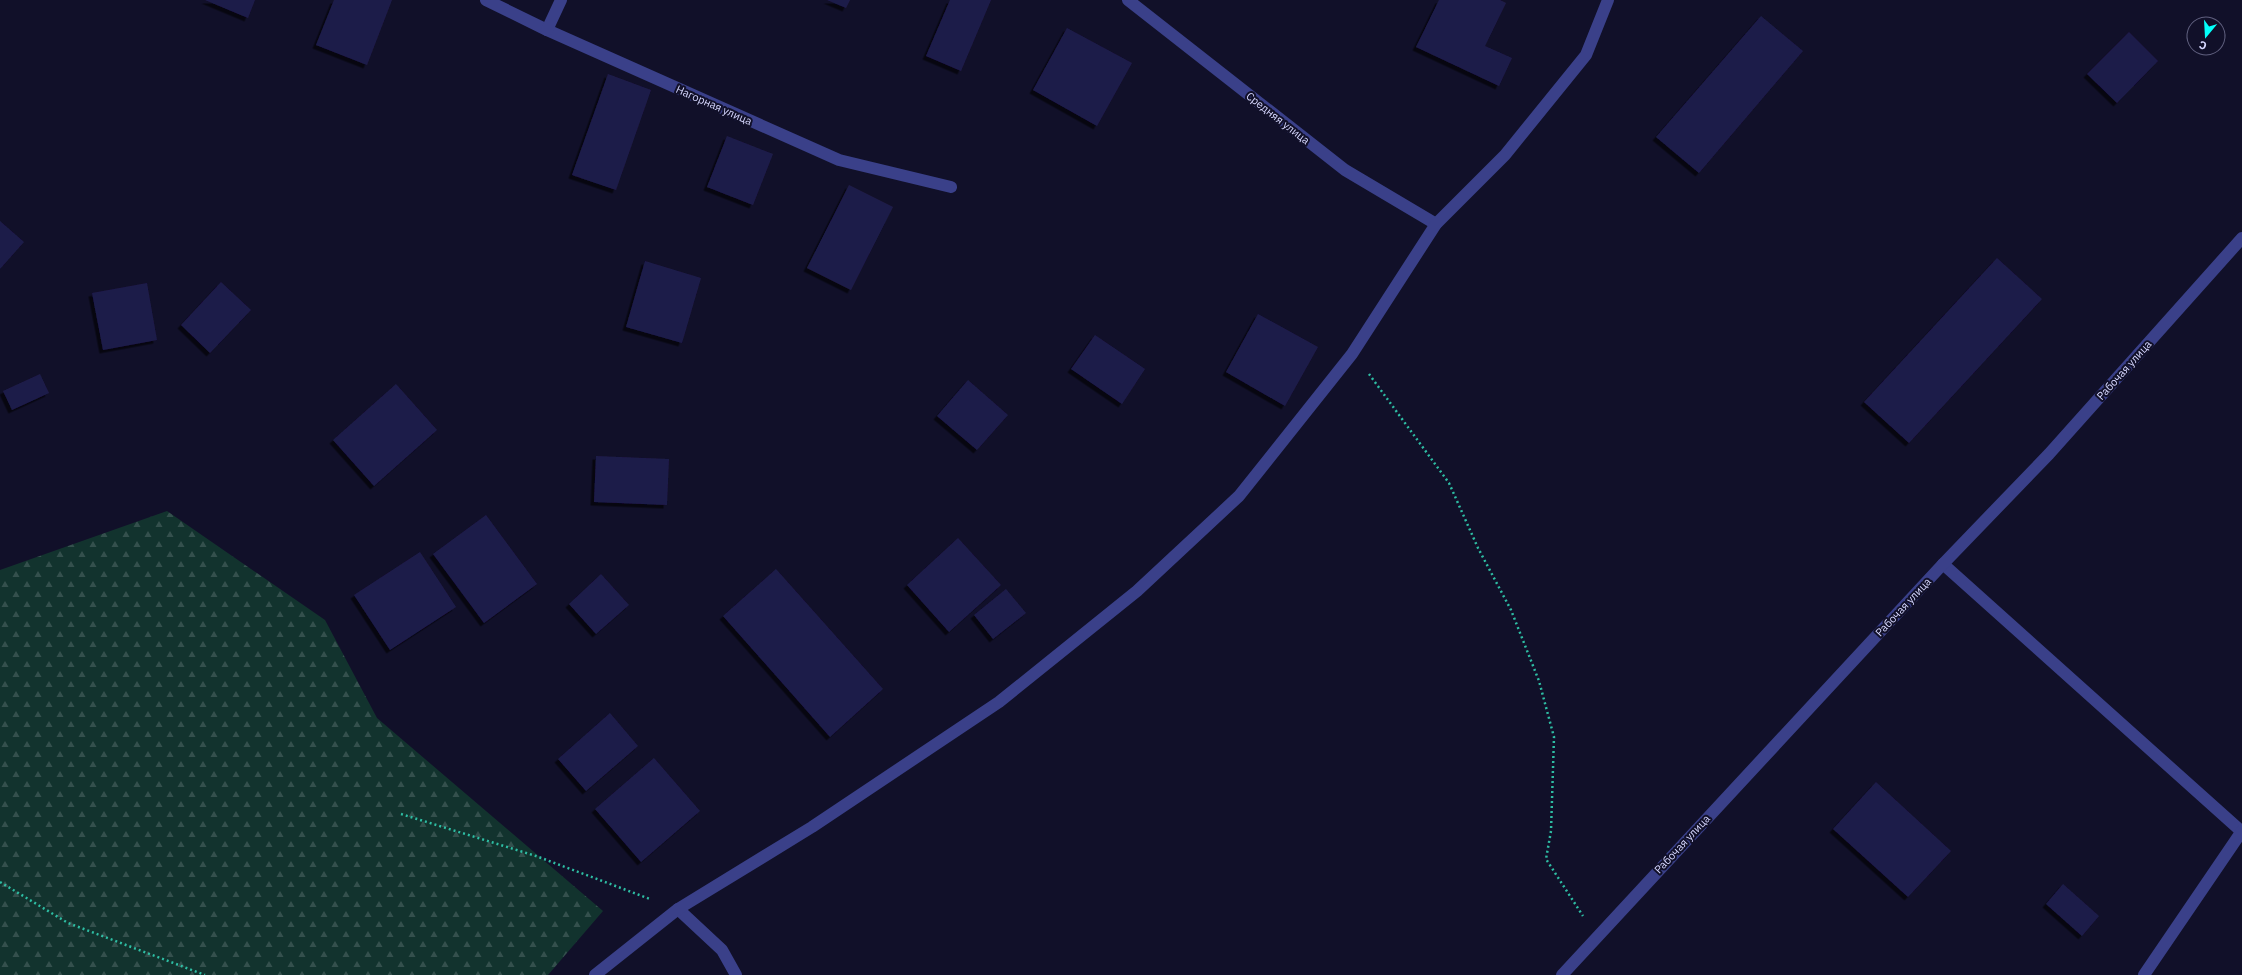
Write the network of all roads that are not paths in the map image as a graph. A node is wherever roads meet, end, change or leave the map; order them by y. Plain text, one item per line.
1 (486, 0) edge
2 (561, 0) edge
3 (1128, 0) edge
4 (1608, 0) edge
5 (546, 30) junction
6 (951, 188) dead end
7 (1436, 224) junction
8 (2242, 238) edge
9 (1943, 564) junction
10 (2242, 831) edge
11 (678, 910) junction
12 (595, 975) edge
13 (736, 975) edge
14 (1562, 975) edge
15 (2144, 975) edge

1 - 5 street, Нагорная улица
2 - 5 street
3 - 7 street, Средняя улица
4 - 7 street
5 - 6 street, Нагорная улица
7 - 11 street
8 - 9 street, Рабочая улица
9 - 10 street
9 - 14 street, Рабочая улица
10 - 15 street
11 - 12 street
11 - 13 street

